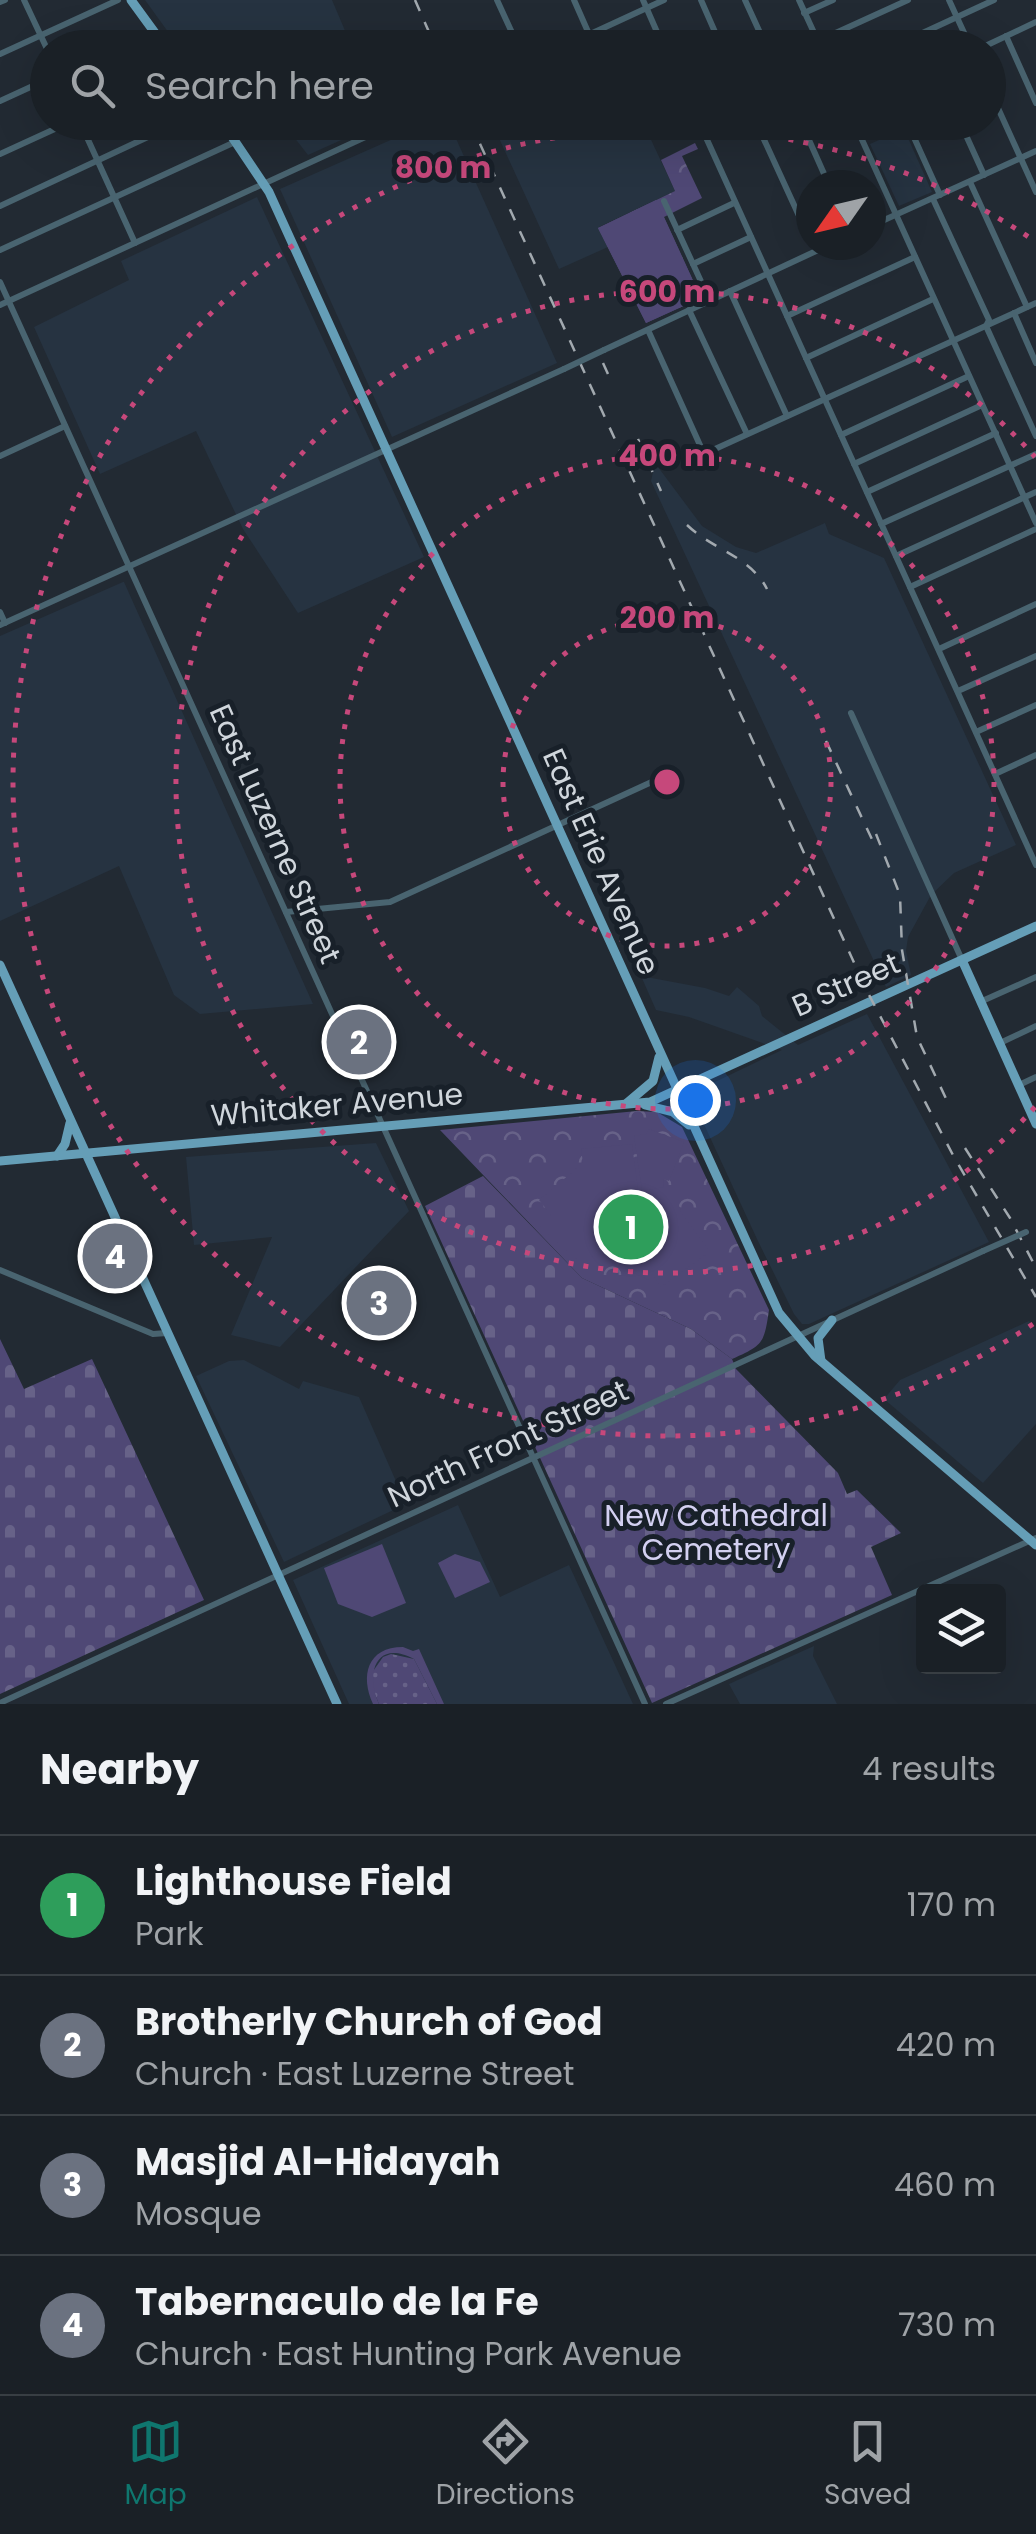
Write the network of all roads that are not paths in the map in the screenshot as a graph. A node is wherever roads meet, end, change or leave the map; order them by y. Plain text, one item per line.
1 (24, 0) edge
2 (118, 0) edge
3 (131, 0) edge
4 (497, 0) edge
5 (574, 0) edge
6 (664, 0) edge
7 (701, 0) edge
8 (745, 0) edge
9 (798, 0) edge
10 (833, 0) edge
11 (908, 0) edge
12 (949, 0) edge
13 (994, 0) edge
14 (645, 4) edge
15 (804, 13) junction
16 (957, 17) junction
17 (1036, 23) edge
18 (38, 30) edge
19 (51, 30) edge
20 (153, 30) edge
21 (511, 30) edge
22 (587, 30) edge
23 (596, 30) edge
24 (656, 30) edge
25 (714, 30) edge
26 (759, 30) edge
27 (812, 30) edge
28 (847, 30) edge
29 (929, 30) edge
30 (963, 30) edge
31 (1006, 36) joint
32 (30, 40) edge
33 (0, 54) edge
34 (30, 87) edge
35 (0, 101) edge
36 (1036, 103) edge
37 (1006, 125) edge
38 (31, 140) edge
39 (88, 140) edge
40 (142, 140) edge
41 (359, 140) edge
42 (706, 140) edge
43 (764, 140) edge
44 (809, 140) edge
45 (862, 140) edge
46 (914, 140) edge
47 (968, 140) edge
48 (236, 141) joint
49 (1036, 151) edge
50 (0, 154) edge
51 (1021, 158) junction
52 (98, 161) junction
53 (822, 170) edge
54 (984, 175) junction
55 (970, 182) junction
56 (264, 184) junction
57 (1036, 192) edge
58 (114, 197) junction
59 (937, 197) junction
60 (664, 200) dead end
61 (734, 203) junction
62 (0, 206) edge
63 (796, 209) edge
64 (896, 215) junction
65 (886, 219) edge
66 (677, 230) junction
67 (751, 237) junction
68 (135, 243) junction
69 (0, 250) edge
70 (796, 257) edge
71 (915, 257) junction
72 (693, 264) junction
73 (768, 274) junction
74 (0, 282) edge
75 (730, 292) junction
76 (934, 299) junction
77 (710, 301) junction
78 (1036, 302) edge
79 (4, 303) edge
80 (1027, 307) junction
81 (689, 310) junction
82 (1014, 313) junction
83 (787, 316) junction
84 (986, 326) junction
85 (648, 330) junction
86 (953, 340) junction
87 (806, 358) junction
88 (1036, 363) edge
89 (969, 376) junction
90 (824, 400) junction
91 (982, 405) junction
92 (787, 416) junction
93 (66, 426) junction
94 (746, 434) junction
95 (996, 434) junction
96 (841, 435) junction
97 (1036, 436) edge
98 (386, 449) junction
99 (1036, 454) edge
100 (0, 456) edge
101 (854, 464) junction
102 (1010, 466) junction
103 (866, 492) junction
104 (1036, 492) edge
105 (1024, 497) junction
106 (881, 524) junction
107 (1036, 526) edge
108 (896, 556) junction
109 (129, 567) junction
110 (910, 587) junction
111 (1036, 604) edge
112 (0, 612) edge
113 (2, 624) edge
114 (938, 649) junction
115 (1036, 656) edge
116 (958, 691) junction
117 (1036, 706) edge
118 (851, 713) dead end
119 (976, 732) junction
120 (1036, 755) edge
121 (995, 774) junction
122 (656, 780) dead end
123 (556, 824) junction
124 (1032, 845) edge
125 (1036, 864) edge
126 (286, 912) junction
127 (1036, 926) edge
128 (962, 960) junction
129 (0, 965) edge
130 (1036, 977) edge
131 (980, 1002) junction
132 (1036, 1026) edge
133 (999, 1043) junction
134 (656, 1044) junction
135 (1036, 1076) edge
136 (1018, 1085) junction
137 (677, 1090) junction
138 (624, 1104) junction
139 (638, 1104) junction
140 (70, 1120) junction
141 (1036, 1124) edge
142 (380, 1125) junction
143 (697, 1135) junction
144 (85, 1154) junction
145 (57, 1156) junction
146 (0, 1161) edge
147 (1036, 1227) edge
148 (0, 1270) edge
149 (832, 1320) junction
150 (167, 1333) junction
151 (796, 1337) junction
152 (821, 1361) junction
153 (532, 1459) junction
154 (1034, 1541) edge
155 (278, 1575) junction
156 (0, 1703) edge
157 (336, 1704) edge
158 (645, 1704) edge
159 (666, 1704) edge

1 - 18 street
2 - 19 street
3 - 20 main road
4 - 21 street
5 - 22 street
6 - 14 street
7 - 25 street
8 - 26 street
9 - 15 street
10 - 15 street
11 - 28 street
12 - 16 street
13 - 16 street
14 - 23 street
14 - 24 street
15 - 27 street
16 - 29 street
16 - 30 street
17 - 31 street
31 - 36 street
32 - 33 street
34 - 35 street
37 - 51 street
38 - 50 street
39 - 52 street
40 - 52 street
41 - 56 street
42 - 61 street
43 - 63 street
44 - 53 street
45 - 64 street
46 - 59 street
47 - 54 street
48 - 56 main road, East Erie Avenue
48 - 58 street
49 - 51 street
51 - 54 street
51 - 57 street
52 - 58 street
52 - 62 street
54 - 55 street
55 - 59 street
55 - 80 street
56 - 68 street
56 - 98 main road, East Erie Avenue
58 - 68 street
58 - 69 street
59 - 64 street
59 - 84 street
60 - 66 street
61 - 66 street
61 - 67 street
64 - 65 street
64 - 71 street
66 - 72 street
67 - 72 street
67 - 73 street
68 - 79 street
70 - 73 street
71 - 76 street
71 - 83 street
72 - 77 street
73 - 75 street
73 - 83 street
74 - 79 street, East Luzerne Street
75 - 77 street
75 - 92 street
76 - 86 street
76 - 87 street
77 - 81 street
78 - 80 street
79 - 93 street, East Luzerne Street
80 - 82 street
81 - 85 street
81 - 94 street
82 - 84 street
82 - 88 street
83 - 87 street
84 - 86 street
84 - 97 street
85 - 94 street
85 - 98 street, bridge
86 - 89 street
86 - 90 street
87 - 90 street
89 - 91 street
89 - 96 street
90 - 92 street
90 - 96 street
91 - 95 street
91 - 101 street
92 - 94 street
93 - 100 street
93 - 109 street, East Luzerne Street
95 - 102 street
95 - 103 street
96 - 101 street
98 - 109 street
98 - 123 main road, East Erie Avenue
99 - 102 street
101 - 103 street
102 - 105 street
102 - 106 street
103 - 106 street
104 - 105 street
105 - 107 street
105 - 108 street
106 - 108 street
107 - 110 street
108 - 110 street
109 - 113 street
109 - 126 street, East Luzerne Street
110 - 114 street
111 - 114 street
112 - 113 street
114 - 116 street
115 - 116 street
116 - 119 street
117 - 119 street
118 - 128 street
119 - 121 street
120 - 121 street
121 - 124 street
122 - 123 street
123 - 126 street
123 - 134 main road, East Erie Avenue
124 - 125 street
126 - 142 street, East Luzerne Street
127 - 128 main road, B Street
128 - 131 main road
128 - 137 main road, B Street
129 - 140 main road
130 - 131 street
131 - 133 main road
132 - 133 street
133 - 136 main road
134 - 137 main road, East Erie Avenue
134 - 138 main road
135 - 136 street
136 - 141 main road
137 - 139 main road, Whitaker Avenue
137 - 143 main road, East Erie Avenue
138 - 139 main road, Whitaker Avenue
138 - 142 main road, Whitaker Avenue
139 - 143 main road
140 - 144 main road
140 - 145 main road
142 - 144 main road, Whitaker Avenue
142 - 153 street, East Luzerne Street
143 - 151 main road, East Erie Avenue
144 - 145 main road, Whitaker Avenue
144 - 150 main road
145 - 146 main road, Whitaker Avenue
147 - 149 street, North Front Street, bridge
148 - 150 street
149 - 151 street, North Front Street
149 - 152 main road
150 - 155 main road
151 - 152 main road, East Erie Avenue
151 - 153 street, North Front Street
152 - 154 main road, East Erie Avenue
153 - 155 street, North Front Street
153 - 158 street, East Luzerne Street
154 - 159 street
155 - 156 street, North Front Street
155 - 157 main road

